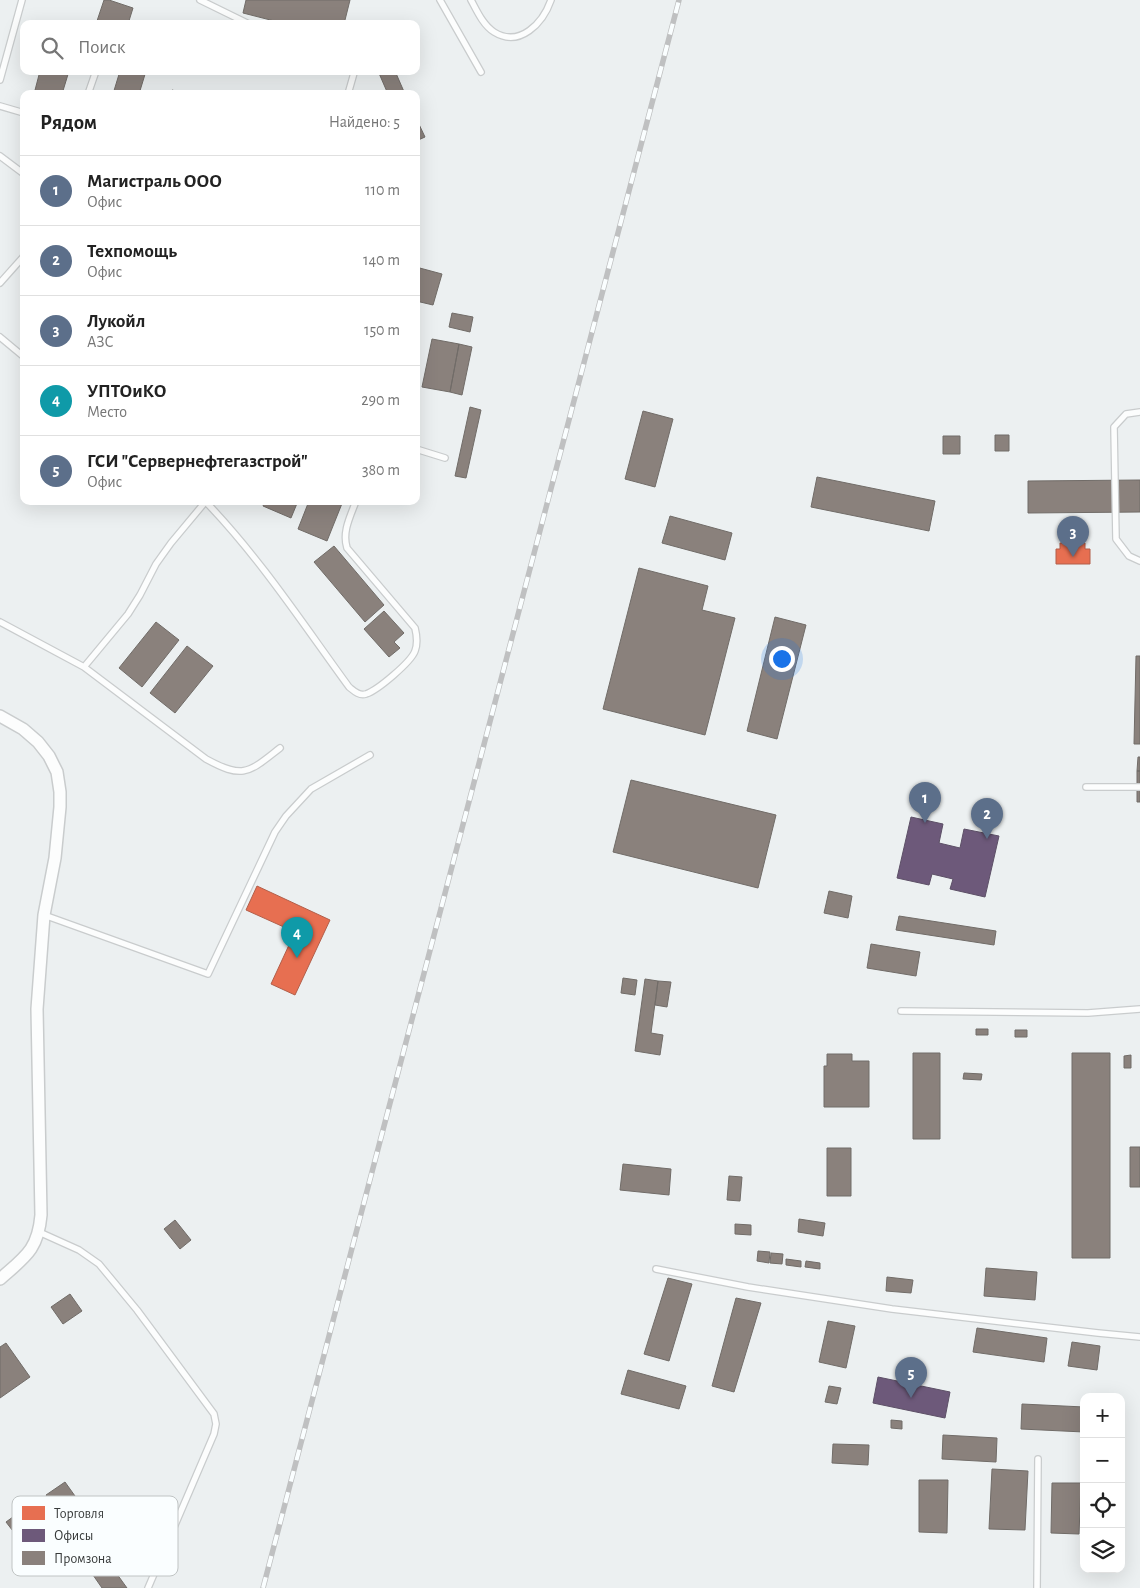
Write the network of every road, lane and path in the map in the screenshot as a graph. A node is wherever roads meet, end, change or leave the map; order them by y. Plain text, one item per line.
1 (22, 0) edge
2 (200, 0) edge
3 (440, 0) edge
4 (471, 0) edge
5 (551, 0) edge
6 (241, 20) edge
7 (481, 72) dead end
8 (95, 75) edge
9 (353, 75) edge
10 (0, 80) edge
11 (89, 90) edge
12 (349, 90) edge
13 (0, 106) edge
14 (20, 112) edge
15 (0, 156) edge
16 (20, 171) edge
17 (20, 261) edge
18 (0, 284) edge
19 (0, 337) edge
20 (20, 353) edge
21 (1140, 412) edge
22 (420, 449) edge
23 (445, 458) dead end
24 (202, 505) edge
25 (209, 505) edge
26 (355, 505) edge
27 (1140, 561) edge
28 (0, 622) edge
29 (84, 667) junction
30 (0, 716) edge
31 (280, 748) dead end
32 (370, 755) dead end
33 (1086, 787) dead end
34 (1140, 787) edge
35 (44, 915) junction
36 (1140, 1009) edge
37 (901, 1011) dead end
38 (40, 1232) junction
39 (656, 1269) dead end
40 (0, 1279) edge
41 (1140, 1337) edge
42 (1038, 1458) dead end
43 (178, 1518) edge
44 (153, 1576) edge
45 (148, 1588) edge
46 (1037, 1588) edge

1 - 10 lane
2 - 6 lane
3 - 7 lane
4 - 5 lane
8 - 11 lane
9 - 12 lane
13 - 14 lane
15 - 16 lane
17 - 18 lane
19 - 20 lane
21 - 27 lane
22 - 23 lane
24 - 29 lane
25 - 26 lane
28 - 29 lane
29 - 31 lane
30 - 35 street
32 - 35 lane
33 - 34 lane
35 - 38 street
36 - 37 lane
38 - 40 street
38 - 43 lane
39 - 41 lane
42 - 46 lane
44 - 45 lane

